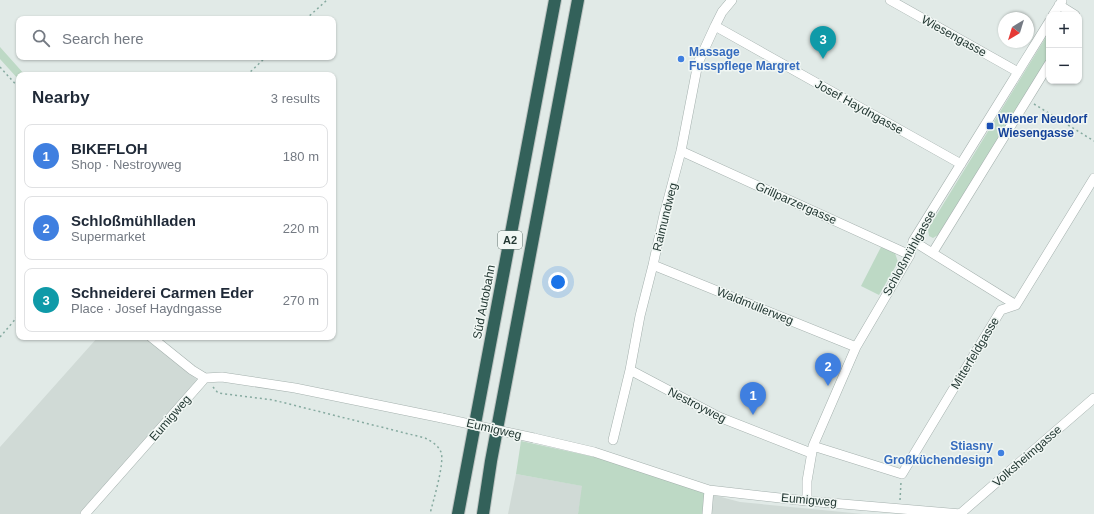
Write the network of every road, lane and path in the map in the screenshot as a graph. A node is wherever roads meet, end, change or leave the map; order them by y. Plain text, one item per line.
1 (327, 0) edge
2 (555, 0) edge
3 (578, 0) edge
4 (732, 0) edge
5 (890, 0) edge
6 (1061, 3) edge
7 (1055, 12) edge
8 (1072, 12) edge
9 (309, 16) edge
10 (715, 26) junction
11 (1046, 27) edge
12 (263, 60) edge
13 (0, 67) edge
14 (1046, 69) edge
15 (250, 72) edge
16 (1018, 72) junction
17 (16, 85) edge
18 (1027, 100) junction
19 (1094, 142) edge
20 (681, 151) junction
21 (961, 164) junction
22 (1094, 178) edge
23 (914, 241) junction
24 (933, 252) junction
25 (910, 255) junction
26 (653, 265) junction
27 (1016, 305) junction
28 (16, 318) edge
29 (0, 337) edge
30 (154, 340) edge
31 (856, 347) junction
32 (630, 370) junction
33 (205, 378) junction
34 (1094, 398) edge
35 (613, 440) dead end
36 (812, 450) junction
37 (902, 474) junction
38 (709, 490) junction
39 (807, 501) junction
40 (900, 508) junction
41 (85, 514) edge
42 (430, 514) edge
43 (458, 514) edge
44 (483, 514) edge
45 (707, 514) edge
46 (961, 514) edge

1 - 9 path
2 - 43 highway, Süd Autobahn / A2
3 - 44 highway, A2
4 - 10 street, Raimundweg
5 - 16 street, Wiesengasse
6 - 7 street
6 - 8 street
10 - 20 street, Raimundweg
10 - 21 street, Josef Haydngasse
11 - 16 street, Schloßmühlgasse
12 - 15 path
13 - 17 path
14 - 18 street, Schloßmühlgasse
16 - 21 street, Schloßmühlgasse
18 - 19 path
18 - 24 street, Schloßmühlgasse
20 - 25 street, Grillparzergasse
20 - 26 street, Raimundweg
21 - 23 street, Schloßmühlgasse
22 - 27 street
23 - 24 street
23 - 25 street, Schloßmühlgasse
24 - 27 street
25 - 31 street, Schloßmühlgasse
26 - 31 street, Waldmüllerweg
26 - 32 street, Raimundweg
27 - 37 street, Mitterfeldgasse
28 - 29 path
30 - 33 street
31 - 36 street, Schloßmühlgasse
32 - 35 street, Raimundweg
32 - 36 street, Nestroyweg
33 - 38 street, Eumigweg, bridge
33 - 41 street, Eumigweg
33 - 42 path
34 - 46 street, Volksheimgasse
36 - 37 street, Nestroyweg
36 - 39 street, Schloßmühlgasse
37 - 40 path
38 - 39 street, Eumigweg
38 - 45 street
39 - 40 street, Eumigweg
40 - 46 street, Eumigweg

